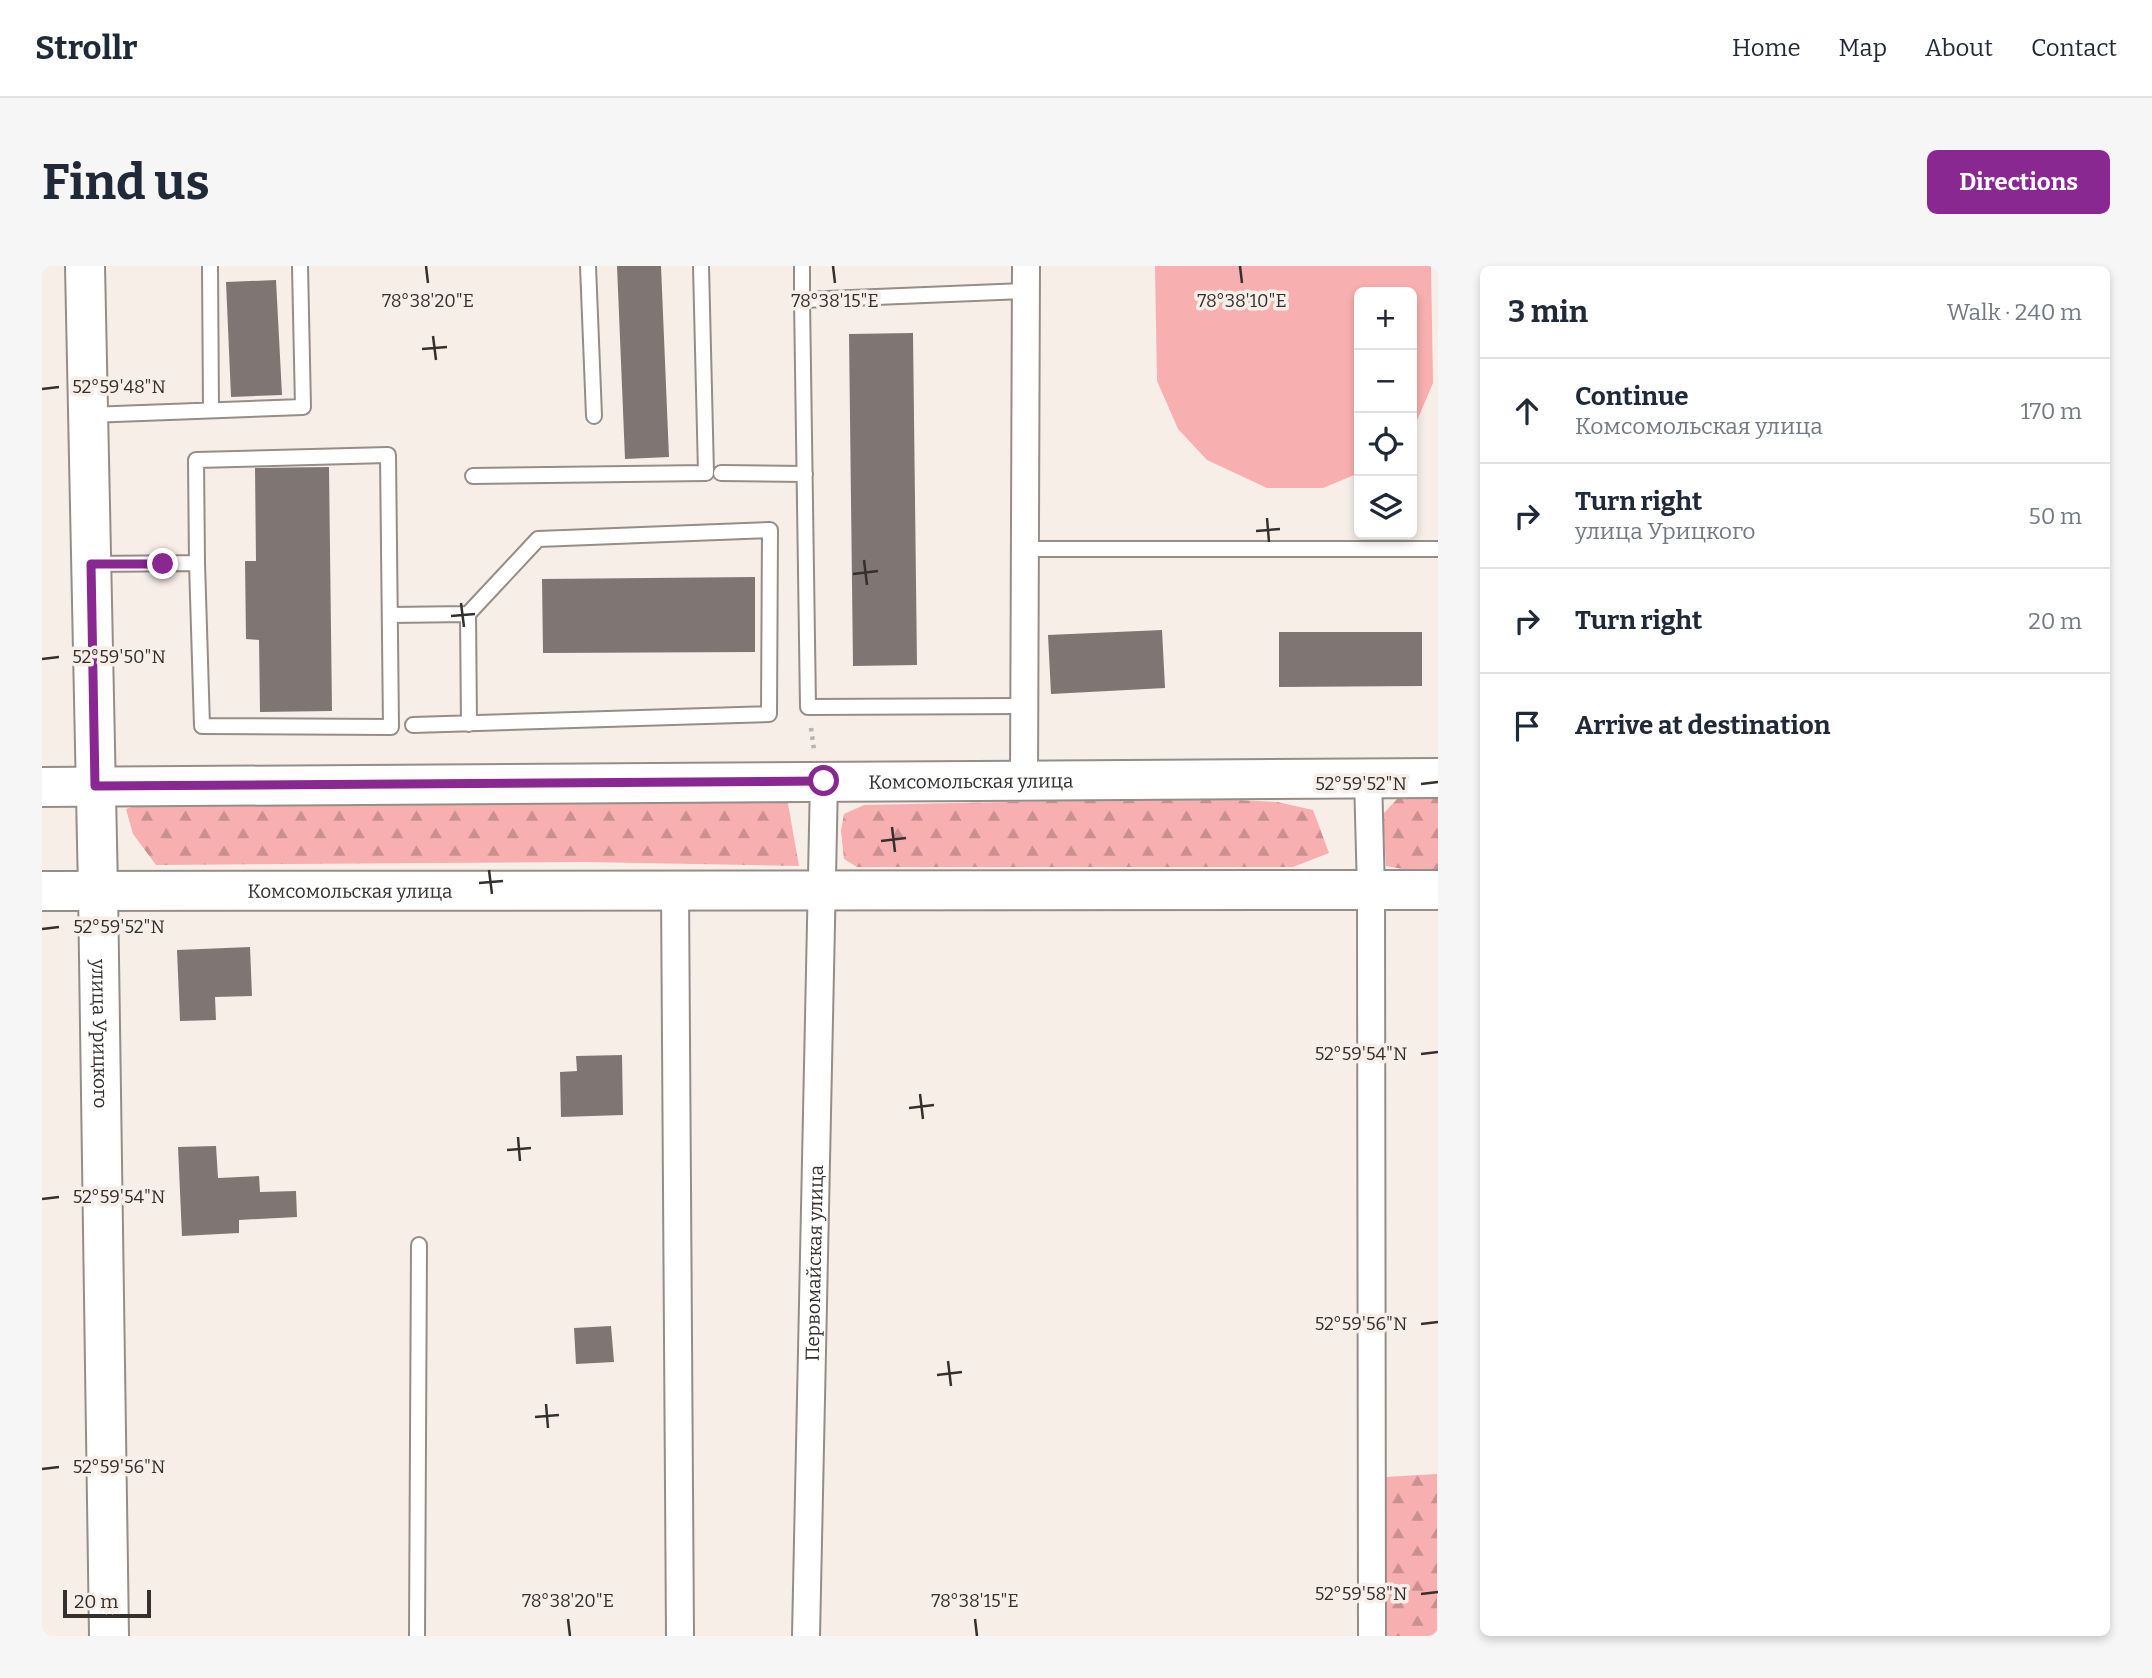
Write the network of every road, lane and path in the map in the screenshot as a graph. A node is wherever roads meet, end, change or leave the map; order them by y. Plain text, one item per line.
1 (85, 266) edge
2 (210, 266) edge
3 (300, 266) edge
4 (589, 266) edge
5 (701, 266) edge
6 (802, 266) edge
7 (1026, 278) edge
8 (803, 300) junction
9 (211, 410) junction
10 (88, 415) junction
11 (594, 416) dead end
12 (721, 473) dead end
13 (805, 474) junction
14 (473, 476) dead end
15 (1025, 549) junction
16 (1438, 549) edge
17 (197, 563) junction
18 (91, 564) junction
19 (468, 614) junction
20 (390, 615) junction
21 (1024, 706) junction
22 (808, 707) junction
23 (469, 724) junction
24 (413, 725) dead end
25 (1368, 777) junction
26 (1438, 778) edge
27 (1024, 780) junction
28 (824, 781) junction
29 (95, 786) junction
30 (42, 787) edge
31 (98, 890) junction
32 (676, 890) junction
33 (823, 890) junction
34 (1438, 890) edge
35 (42, 891) edge
36 (1371, 891) junction
37 (419, 1245) dead end
38 (109, 1636) edge
39 (417, 1636) edge
40 (680, 1636) edge
41 (806, 1636) edge
42 (1372, 1636) edge

1 - 10 street, улица Урицкого
2 - 9 lane
3 - 9 lane
4 - 11 lane
5 - 14 lane
6 - 8 lane
7 - 8 lane
7 - 15 street
8 - 13 lane
9 - 10 lane
10 - 18 street, улица Урицкого
12 - 13 lane
13 - 22 lane
15 - 16 lane
15 - 21 street
17 - 18 lane
17 - 20 lane
17 - 20 lane
18 - 29 street, улица Урицкого
19 - 20 lane
19 - 23 lane
19 - 23 lane
21 - 22 lane
21 - 27 street
22 - 28 path
23 - 24 lane
25 - 26 street, Комсомольская улица
25 - 27 street, Комсомольская улица
25 - 36 street
27 - 28 street, Комсомольская улица
28 - 29 street, Комсомольская улица
28 - 33 street, Первомайская улица
29 - 30 street, Комсомольская улица
29 - 31 street, улица Урицкого
31 - 32 street, Комсомольская улица
31 - 35 street, Комсомольская улица
31 - 38 street, улица Урицкого
32 - 33 street, Комсомольская улица
32 - 40 street
33 - 36 street, Комсомольская улица
33 - 41 street, Первомайская улица
34 - 36 street, Комсомольская улица
36 - 42 street
37 - 39 lane

